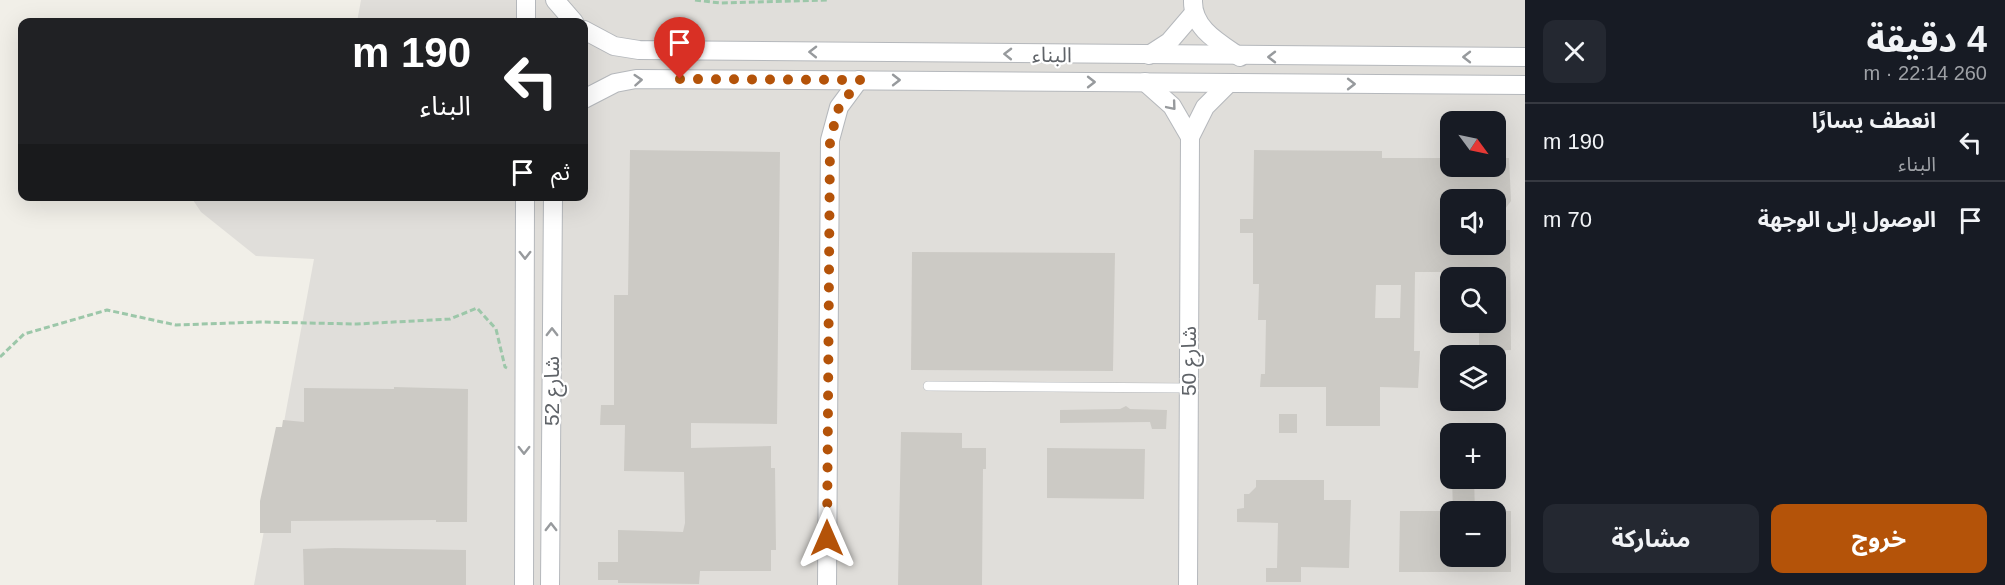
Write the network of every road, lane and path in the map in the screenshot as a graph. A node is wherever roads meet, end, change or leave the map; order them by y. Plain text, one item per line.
1 (526, 0) edge
2 (555, 0) edge
3 (695, 0) edge
4 (827, 0) edge
5 (1193, 7) edge
6 (526, 18) edge
7 (554, 18) edge
8 (571, 18) edge
9 (588, 32) edge
10 (1522, 54) edge
11 (1147, 56) junction
12 (1240, 57) junction
13 (860, 80) junction
14 (1145, 82) junction
15 (1229, 83) junction
16 (1520, 88) edge
17 (588, 97) edge
18 (1190, 137) junction
19 (525, 201) edge
20 (553, 201) edge
21 (0, 357) edge
22 (525, 377) junction
23 (928, 386) dead end
24 (1189, 388) junction
25 (524, 585) edge
26 (550, 585) edge
27 (827, 585) edge
28 (1188, 585) edge

1 - 6 street
2 - 7 street
2 - 8 street
3 - 4 path
5 - 11 street
5 - 12 street
11 -> 9 street, البناء
10 -> 12 street, البناء
11 - 12 street, البناء
13 -> 14 street, البناء
17 -> 13 street, البناء
13 - 27 street
14 - 15 street, البناء
14 -> 18 street, شارع 50
15 -> 16 street, البناء
15 - 18 street, شارع 50
18 - 24 street, شارع 50
19 -> 22 street, شارع 52
26 -> 20 street, شارع 52
21 - 22 path
22 -> 25 street, شارع 52
23 - 24 lane
24 - 28 street, شارع 50

